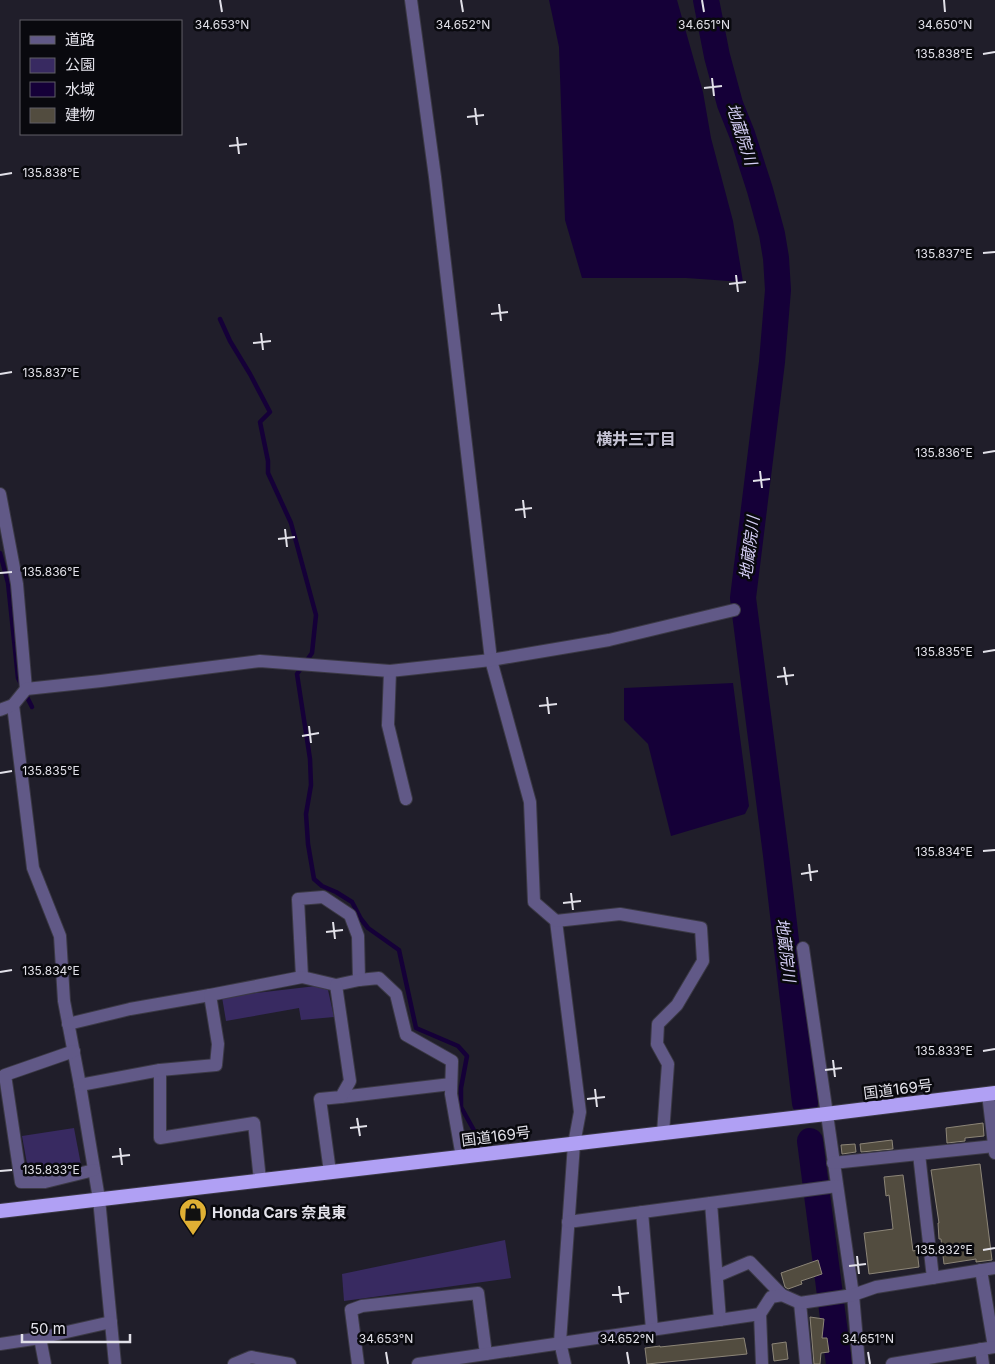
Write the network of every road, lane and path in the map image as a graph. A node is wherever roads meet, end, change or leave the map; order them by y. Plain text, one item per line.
1 (410, 0) edge
2 (0, 494) edge
3 (734, 610) dead end
4 (492, 660) junction
5 (390, 672) junction
6 (26, 689) junction
7 (13, 705) junction
8 (0, 710) edge
9 (406, 799) dead end
10 (556, 922) junction
11 (802, 948) dead end
12 (302, 977) junction
13 (360, 980) junction
14 (336, 985) junction
15 (210, 995) junction
16 (68, 1024) junction
17 (74, 1051) junction
18 (160, 1070) junction
19 (451, 1084) junction
20 (80, 1085) junction
21 (991, 1093) edge
22 (342, 1096) junction
23 (826, 1114) junction
24 (663, 1133) junction
25 (574, 1144) junction
26 (995, 1149) edge
27 (919, 1154) junction
28 (462, 1157) junction
29 (833, 1163) junction
30 (94, 1170) junction
31 (330, 1172) junction
32 (260, 1180) junction
33 (837, 1186) junction
34 (99, 1199) junction
35 (711, 1203) junction
36 (0, 1211) edge
37 (642, 1212) junction
38 (568, 1222) junction
39 (995, 1268) edge
40 (981, 1270) junction
41 (717, 1276) junction
42 (933, 1278) junction
43 (782, 1295) junction
44 (852, 1295) junction
45 (800, 1303) junction
46 (760, 1314) junction
47 (720, 1320) junction
48 (111, 1322) junction
49 (652, 1329) junction
50 (40, 1338) junction
51 (560, 1342) junction
52 (0, 1344) edge
53 (990, 1348) edge
54 (486, 1354) junction
55 (949, 1359) edge
56 (45, 1364) edge
57 (115, 1364) edge
58 (234, 1364) edge
59 (290, 1364) edge
60 (358, 1364) edge
61 (418, 1364) edge
62 (565, 1364) edge
63 (762, 1364) edge
64 (806, 1364) edge
65 (859, 1364) edge
66 (892, 1364) edge
67 (983, 1364) edge

1 - 4 street
2 - 6 street
3 - 4 street
4 - 5 street
4 - 10 street
5 - 6 street
5 - 9 street
6 - 7 street
7 - 8 street
7 - 16 street
10 - 24 street
10 - 25 street
11 - 23 street
12 - 13 street
12 - 14 street
12 - 15 street
13 - 14 street
13 - 19 street
14 - 22 street
15 - 16 street
15 - 18 street
16 - 17 street
17 - 20 street
17 - 30 street
18 - 20 street
18 - 32 street
19 - 22 street
19 - 28 street
20 - 30 street
21 - 23 highway, 国道169号
21 - 26 street
22 - 31 street
23 - 24 highway, 国道169号
23 - 29 street
24 - 25 highway, 国道169号
25 - 28 highway, 国道169号
25 - 38 street
26 - 27 street
27 - 29 street
27 - 42 street
28 - 31 highway, 国道169号
29 - 33 street
30 - 34 street
31 - 32 highway, 国道169号
32 - 34 highway, 国道169号
33 - 35 street
33 - 44 street
34 - 36 highway, 国道169号
34 - 48 street
35 - 37 street
35 - 41 street
37 - 38 street
37 - 49 street
38 - 51 street
39 - 40 street
40 - 42 street
40 - 53 street
41 - 43 street
41 - 47 street
42 - 44 street
43 - 45 street
43 - 46 street
44 - 45 street
44 - 65 street
45 - 64 street
46 - 47 street
46 - 63 street
47 - 49 street
48 - 50 street
48 - 57 street
49 - 51 street
50 - 52 street
50 - 56 street
51 - 54 street
51 - 62 street
53 - 55 street
53 - 67 street
54 - 60 street
54 - 61 street
55 - 66 street
58 - 59 street

